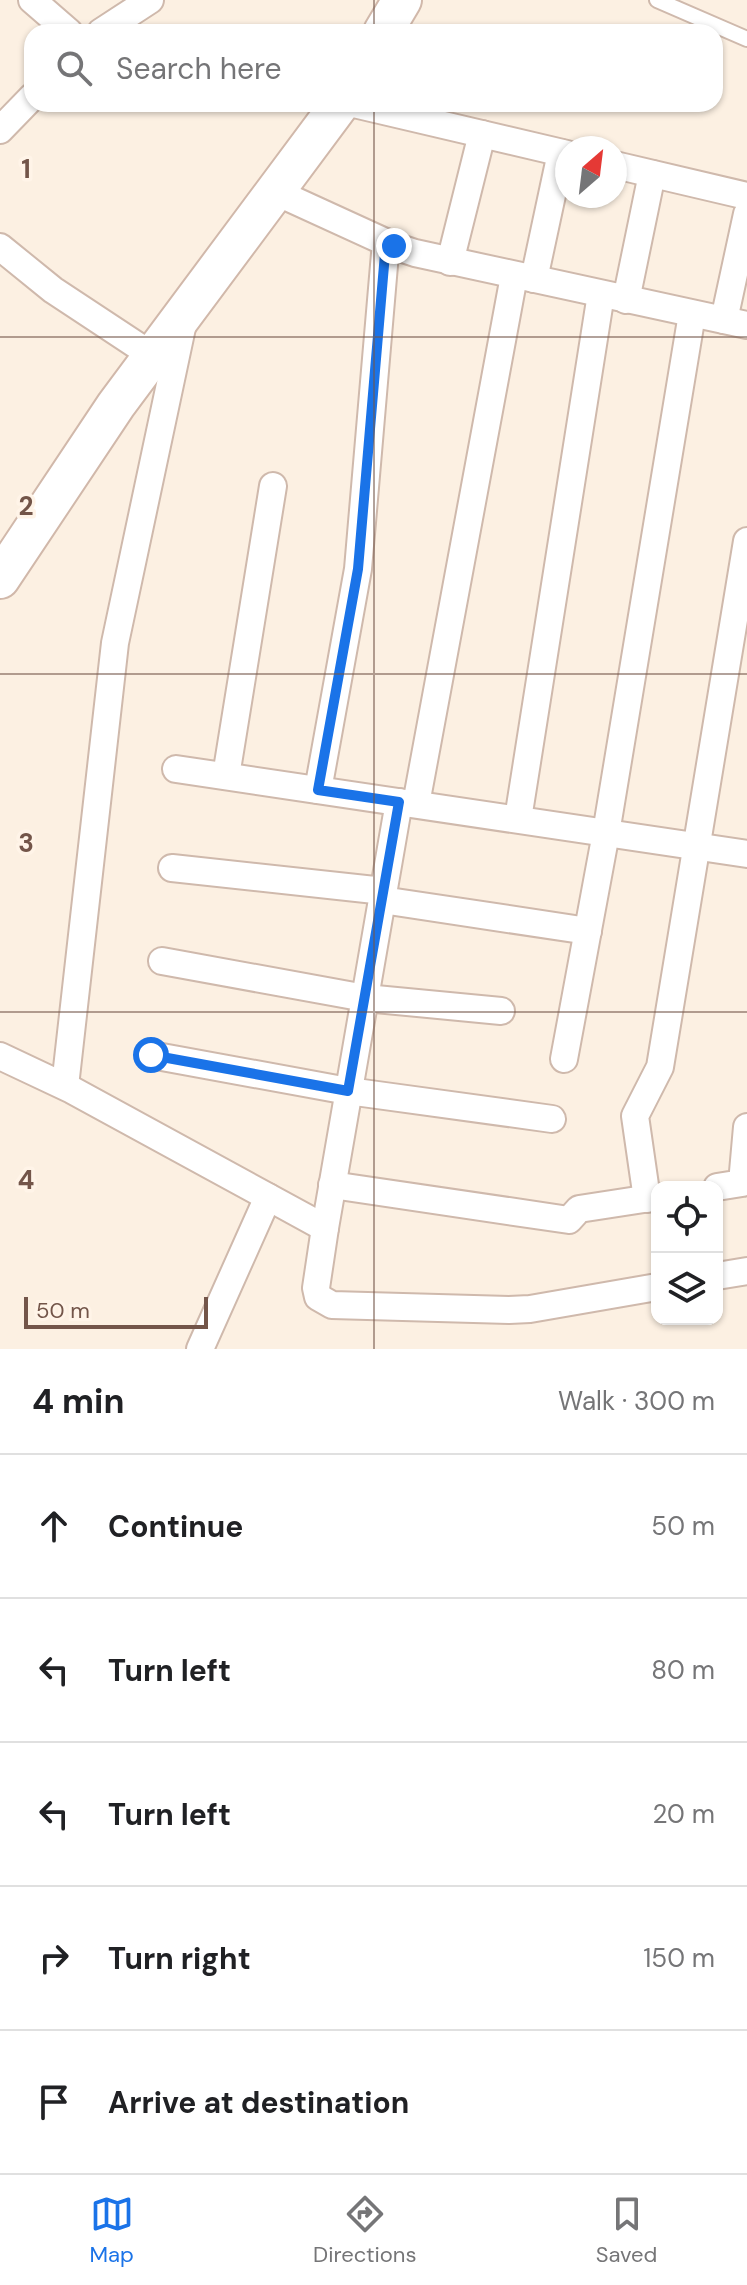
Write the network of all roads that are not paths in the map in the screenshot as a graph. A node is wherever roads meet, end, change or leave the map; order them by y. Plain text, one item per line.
1 (32, 0) edge
2 (150, 0) edge
3 (402, 0) edge
4 (657, 0) edge
5 (60, 24) edge
6 (113, 24) edge
7 (388, 24) edge
8 (712, 24) edge
9 (723, 29) edge
10 (747, 39) edge
11 (24, 105) edge
12 (334, 112) edge
13 (388, 112) edge
14 (0, 130) edge
15 (482, 134) junction
16 (555, 151) edge
17 (627, 168) edge
18 (652, 174) junction
19 (555, 181) edge
20 (276, 192) junction
21 (747, 196) edge
22 (747, 214) edge
23 (386, 242) junction
24 (0, 247) edge
25 (450, 262) junction
26 (524, 278) junction
27 (614, 297) junction
28 (186, 312) junction
29 (692, 314) junction
30 (735, 323) edge
31 (153, 356) junction
32 (273, 486) dead end
33 (747, 541) edge
34 (0, 579) edge
35 (176, 769) dead end
36 (226, 776) junction
37 (318, 790) junction
38 (408, 803) junction
39 (518, 819) junction
40 (606, 833) junction
41 (697, 846) junction
42 (747, 854) edge
43 (172, 868) dead end
44 (383, 896) junction
45 (588, 931) junction
46 (162, 961) dead end
47 (365, 998) junction
48 (501, 1011) dead end
49 (151, 1055) dead end
50 (0, 1056) edge
51 (564, 1059) dead end
52 (65, 1086) junction
53 (348, 1091) junction
54 (552, 1119) dead end
55 (747, 1127) edge
56 (332, 1185) junction
57 (723, 1186) edge
58 (651, 1193) edge
59 (268, 1197) junction
60 (651, 1198) edge
61 (325, 1228) junction
62 (747, 1271) edge
63 (723, 1275) edge
64 (651, 1288) edge
65 (200, 1349) edge

1 - 5 street
2 - 6 street
3 - 7 street
4 - 8 lane
9 - 10 lane
11 - 14 street
12 - 20 street
13 - 15 street
15 - 16 street
15 - 25 street
17 - 18 street
18 - 21 street
18 - 27 street
19 - 26 street
20 - 23 street
20 - 28 street
22 - 30 street
23 - 25 street
23 - 37 street
24 - 31 street
25 - 26 street
26 - 27 street
26 - 38 street
27 - 29 street
27 - 39 street
28 - 31 street
28 - 52 street
29 - 30 street
29 - 40 street
31 - 34 street
32 - 36 street
33 - 41 street
35 - 36 street
36 - 37 street
37 - 38 street
38 - 39 street
38 - 44 street
39 - 40 street
40 - 41 street
40 - 45 street
41 - 42 street
41 - 58 street
43 - 44 street
44 - 45 street
44 - 47 street
45 - 51 street
46 - 47 street
47 - 48 street
47 - 53 street
49 - 53 street
50 - 52 street
52 - 59 street
53 - 54 street
53 - 56 street
55 - 57 street
56 - 60 street
56 - 61 street
59 - 61 street
59 - 65 street
61 - 64 street
62 - 63 street

